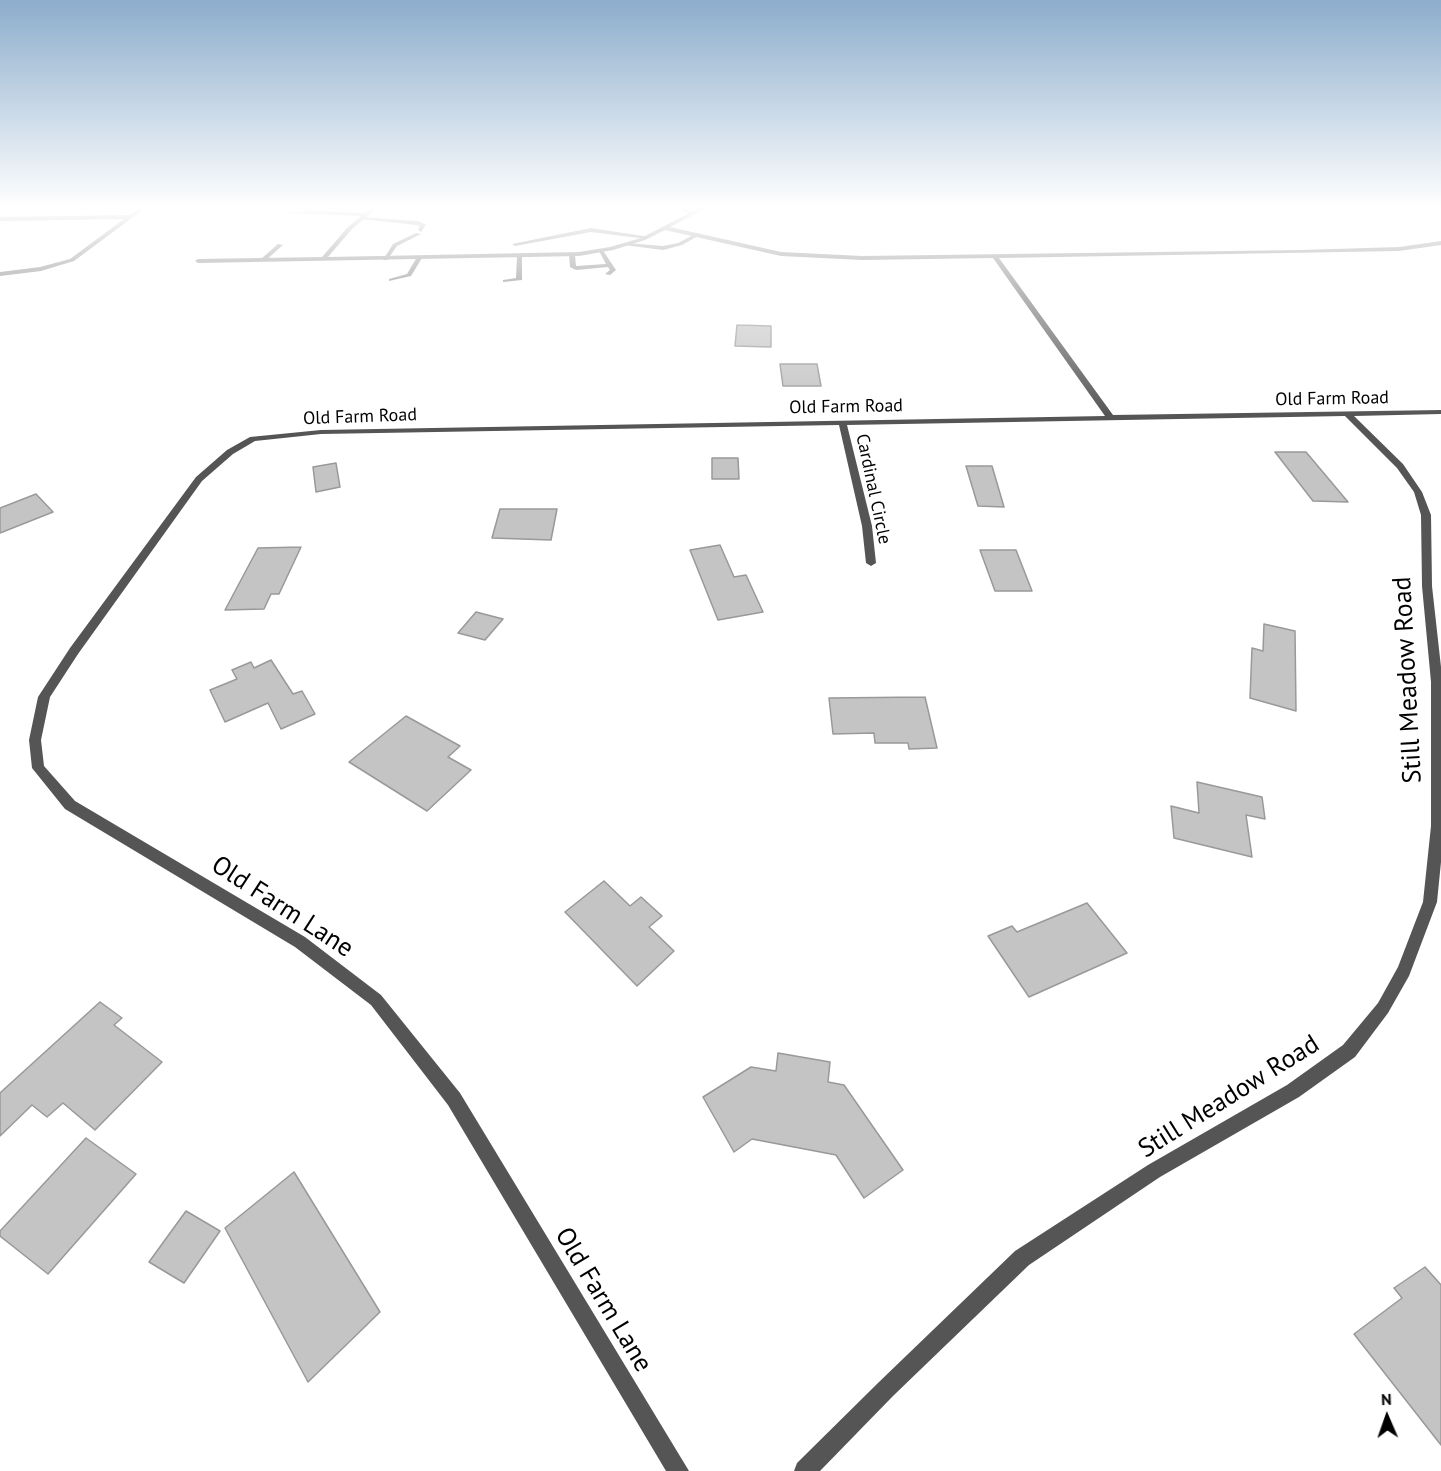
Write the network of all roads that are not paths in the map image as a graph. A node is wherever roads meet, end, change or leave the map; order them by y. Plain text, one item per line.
1 (399, 278) edge
2 (519, 278) edge
3 (1010, 278) edge
4 (391, 280) dead end
5 (504, 281) dead end
6 (1441, 412) edge
7 (1347, 414) junction
8 (1111, 418) junction
9 (842, 422) junction
10 (252, 439) joint
11 (871, 563) dead end
12 (678, 1471) edge
13 (805, 1471) edge

1 - 4 street
2 - 5 street
3 - 8 street
6 - 7 street, Old Farm Road
7 - 8 street, Old Farm Road
7 - 13 street, Still Meadow Road
8 - 9 street, Old Farm Road
9 - 10 street, Old Farm Road
9 - 11 street, Cardinal Circle
10 - 12 street, Old Farm Lane

